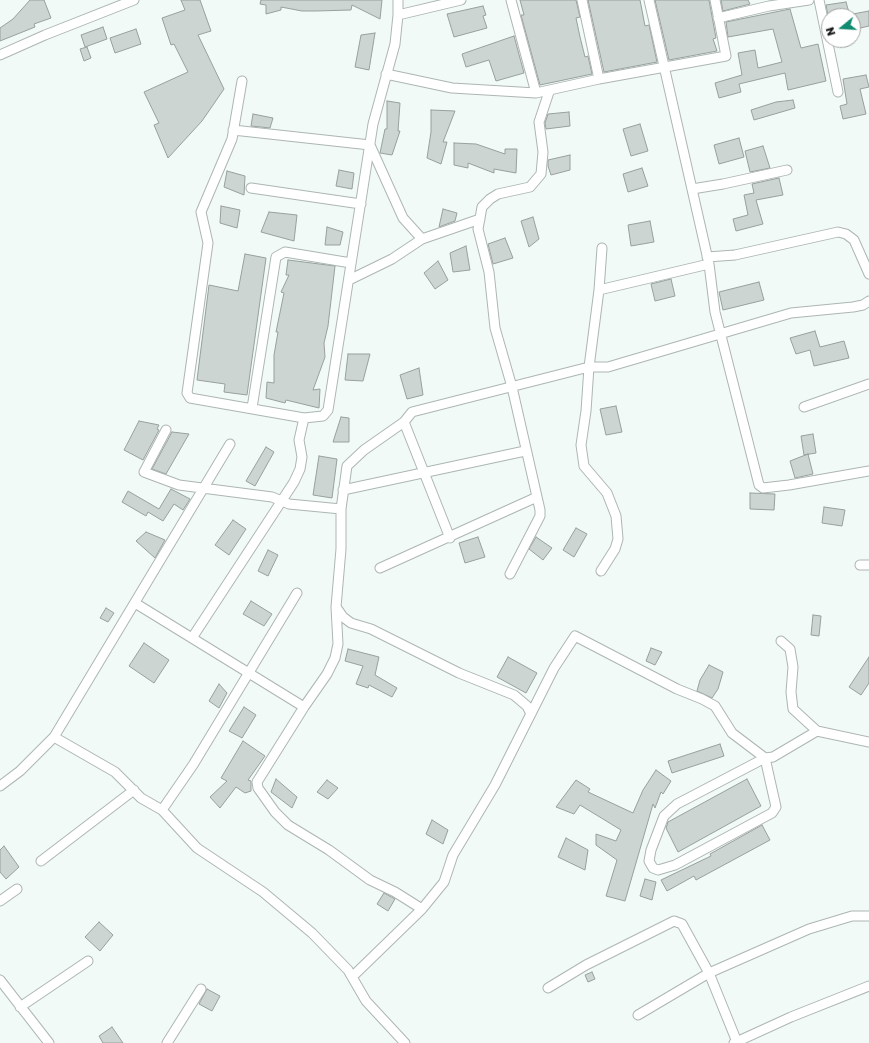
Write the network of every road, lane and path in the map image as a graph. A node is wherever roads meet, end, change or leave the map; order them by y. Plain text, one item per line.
1 (134, 0) edge
2 (398, 0) edge
3 (461, 0) edge
4 (511, 0) edge
5 (582, 0) edge
6 (649, 0) edge
7 (715, 0) edge
8 (809, 0) edge
9 (819, 0) edge
10 (768, 3) edge
11 (398, 15) junction
12 (718, 18) junction
13 (0, 55) edge
14 (664, 68) junction
15 (386, 74) junction
16 (599, 80) junction
17 (242, 81) dead end
18 (549, 92) junction
19 (838, 92) dead end
20 (536, 94) junction
21 (233, 130) junction
22 (370, 145) junction
23 (786, 170) dead end
24 (251, 188) dead end
25 (692, 188) junction
26 (361, 204) junction
27 (480, 219) junction
28 (422, 239) junction
29 (602, 248) dead end
30 (708, 260) junction
31 (352, 263) junction
32 (869, 274) edge
33 (349, 280) junction
34 (599, 290) junction
35 (869, 301) edge
36 (722, 334) junction
37 (588, 368) junction
38 (869, 384) edge
39 (512, 387) junction
40 (804, 407) dead end
41 (252, 408) junction
42 (304, 418) junction
43 (404, 422) junction
44 (166, 430) dead end
45 (230, 444) dead end
46 (526, 450) junction
47 (869, 471) edge
48 (424, 473) junction
49 (203, 489) junction
50 (343, 490) junction
51 (537, 498) junction
52 (281, 501) junction
53 (341, 509) junction
54 (450, 538) junction
55 (380, 568) dead end
56 (601, 571) dead end
57 (510, 574) dead end
58 (297, 594) dead end
59 (135, 603) junction
60 (336, 607) junction
61 (192, 638) junction
62 (781, 641) dead end
63 (249, 672) junction
64 (304, 707) junction
65 (531, 714) junction
66 (817, 731) junction
67 (54, 737) junction
68 (869, 742) edge
69 (765, 758) junction
70 (0, 786) edge
71 (134, 790) junction
72 (162, 810) junction
73 (41, 861) dead end
74 (17, 889) dead end
75 (0, 901) edge
76 (422, 909) junction
77 (869, 916) edge
78 (88, 961) dead end
79 (709, 973) junction
80 (352, 977) junction
81 (0, 980) edge
82 (869, 986) edge
83 (201, 988) dead end
84 (548, 988) dead end
85 (20, 1007) junction
86 (638, 1016) dead end
87 (736, 1042) edge
88 (49, 1043) edge
89 (167, 1043) edge
90 (405, 1043) edge

1 - 13 street
2 - 11 street
3 - 11 street
4 - 20 street
5 - 16 street
6 - 14 street
7 - 12 street
8 - 10 street
9 - 19 street
10 - 12 street
11 - 15 street
12 - 14 street
14 - 16 street
14 - 25 street
15 - 20 street
15 - 22 street
16 - 18 street
17 - 21 street
18 - 20 street
18 - 27 street
21 - 22 street
21 - 41 street
22 - 26 street
22 - 28 street
23 - 25 street
24 - 26 street
25 - 30 street
26 - 31 street
27 - 28 street
27 - 39 street
28 - 33 street
29 - 34 street
30 - 32 street
30 - 34 street
30 - 36 street
31 - 33 street
31 - 41 street
33 - 42 street
34 - 37 street
35 - 36 street
36 - 37 street
36 - 47 street
37 - 39 street
37 - 56 street
38 - 40 street
39 - 43 street
39 - 46 street
41 - 42 street
42 - 52 street
43 - 48 street
43 - 50 street
44 - 49 street
45 - 49 street
46 - 48 street
46 - 51 street
48 - 50 street
48 - 54 street
49 - 52 street
49 - 59 street
50 - 53 street
51 - 54 street
51 - 57 street
52 - 53 street
52 - 61 street
53 - 60 street
54 - 55 street
58 - 63 street
59 - 61 street
59 - 67 street
60 - 64 street
60 - 65 street
61 - 63 street
62 - 66 street
63 - 64 street
63 - 72 street
64 - 76 street
65 - 69 street
65 - 76 street
66 - 68 street
66 - 69 street
67 - 70 street
67 - 71 street
69 - 69 street
71 - 72 street
71 - 73 street
72 - 80 street
74 - 75 street
76 - 80 street
77 - 79 street
78 - 85 street
79 - 84 street
79 - 86 street
79 - 87 street
80 - 90 street
81 - 85 street
82 - 87 street
83 - 89 street
85 - 88 street

